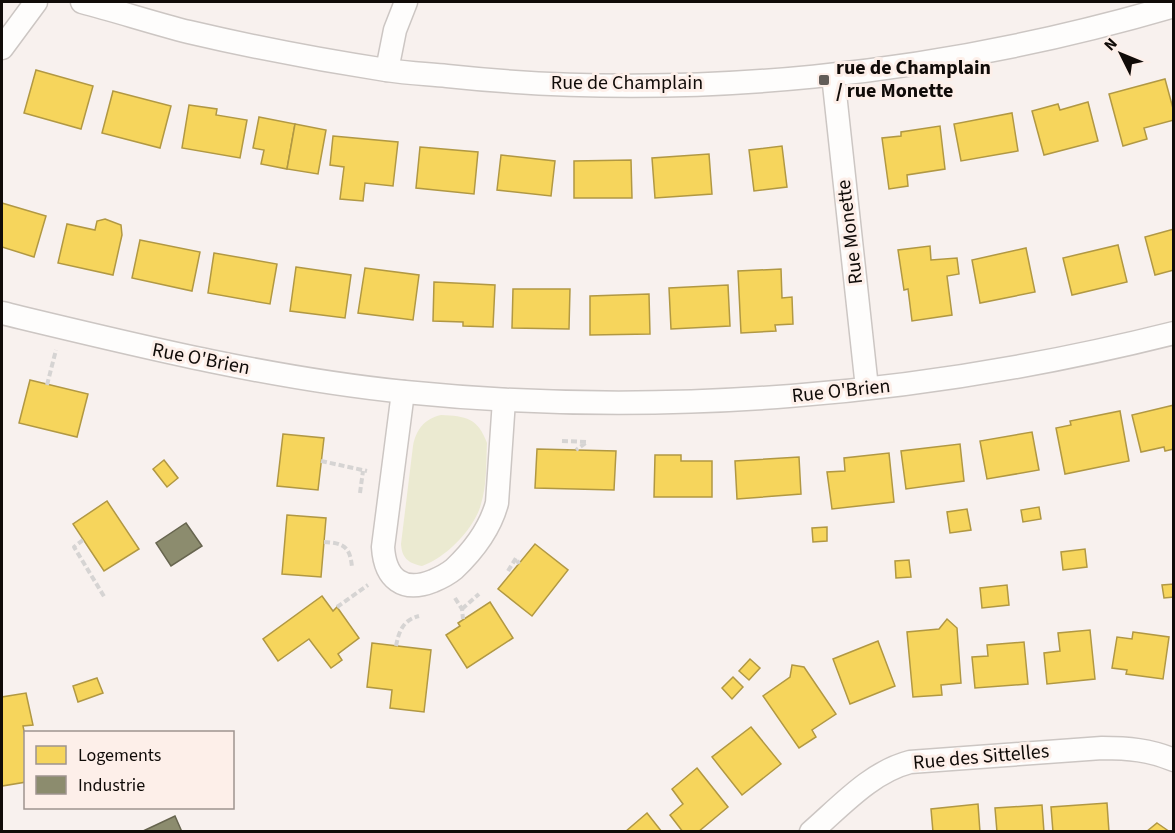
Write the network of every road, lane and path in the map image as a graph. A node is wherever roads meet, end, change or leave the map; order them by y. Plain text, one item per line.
1 (36, 2) edge
2 (82, 2) edge
3 (406, 2) edge
4 (1173, 6) edge
5 (2, 48) edge
6 (387, 70) junction
7 (833, 75) junction
8 (2, 313) edge
9 (61, 327) junction
10 (1173, 333) edge
11 (48, 385) dead end
12 (867, 388) junction
13 (404, 392) junction
14 (504, 400) junction
15 (562, 441) dead end
16 (576, 450) dead end
17 (321, 461) dead end
18 (363, 471) junction
19 (392, 474) junction
20 (360, 493) dead end
21 (83, 540) dead end
22 (324, 542) dead end
23 (519, 564) dead end
24 (352, 567) dead end
25 (388, 570) junction
26 (508, 571) dead end
27 (479, 594) dead end
28 (105, 598) dead end
29 (337, 608) dead end
30 (462, 609) dead end
31 (419, 616) dead end
32 (396, 646) dead end
33 (1173, 759) edge
34 (811, 831) edge

1 - 5 street
2 - 6 street, Rue de Champlain
3 - 6 street
4 - 7 street, Rue de Champlain
6 - 7 street, Rue de Champlain
7 - 12 street, Rue Monette
8 - 9 street, Rue O'Brien
9 - 11 path
9 - 13 street, Rue O'Brien
10 - 12 street, Rue O'Brien
12 - 14 street, Rue O'Brien
13 - 14 street, Rue O'Brien
13 - 19 street
14 - 25 street
15 - 16 path
17 - 18 path
18 - 19 path
18 - 20 path
19 - 25 street
21 - 28 path
22 - 24 path
23 - 26 path
25 - 29 path
27 - 30 path
31 - 32 path
33 - 34 street, Rue des Sittelles

